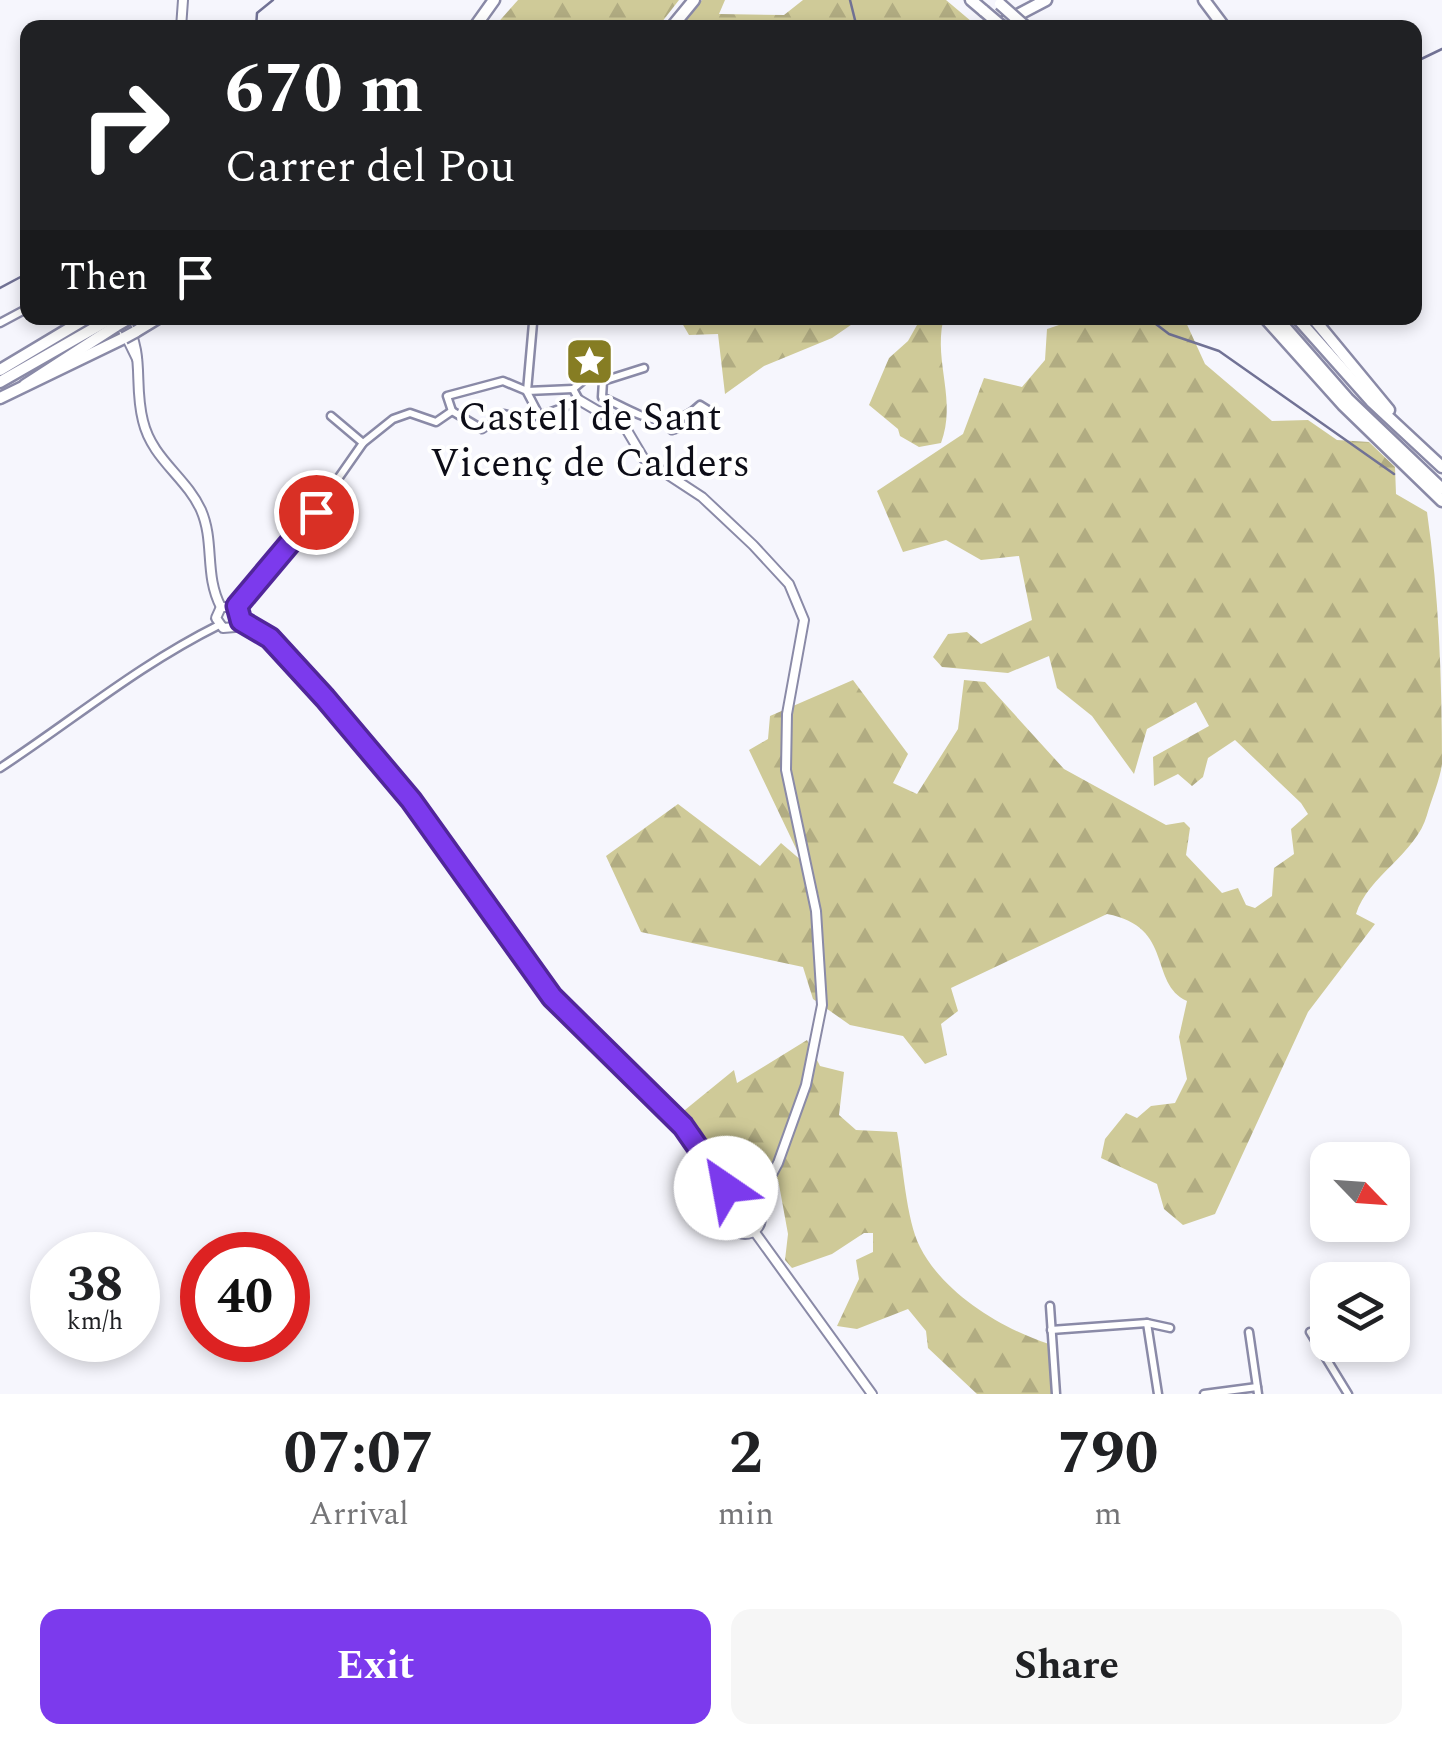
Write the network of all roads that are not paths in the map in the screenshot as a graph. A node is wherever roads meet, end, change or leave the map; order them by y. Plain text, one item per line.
1 (694, 0) edge
2 (971, 0) edge
3 (1046, 0) edge
4 (1204, 0) edge
5 (998, 2) edge
6 (678, 20) edge
7 (995, 20) edge
8 (1009, 20) edge
9 (1018, 20) edge
10 (1220, 20) edge
11 (75, 325) edge
12 (109, 325) edge
13 (112, 325) edge
14 (126, 325) edge
15 (146, 325) edge
16 (533, 325) edge
17 (1270, 325) edge
18 (1283, 325) edge
19 (1302, 325) edge
20 (1319, 325) edge
21 (644, 368) dead end
22 (0, 370) edge
23 (603, 381) junction
24 (0, 382) edge
25 (21, 389) junction
26 (572, 389) junction
27 (527, 391) junction
28 (0, 398) edge
29 (579, 400) junction
30 (452, 411) junction
31 (539, 414) junction
32 (331, 416) dead end
33 (672, 430) dead end
34 (363, 442) junction
35 (1426, 453) junction
36 (1442, 467) edge
37 (1442, 489) edge
38 (1442, 501) edge
39 (237, 606) junction
40 (221, 607) junction
41 (241, 621) junction
42 (220, 625) junction
43 (0, 768) edge
44 (726, 1188) junction
45 (744, 1202) junction
46 (755, 1206) junction
47 (729, 1215) junction
48 (754, 1230) junction
49 (1050, 1306) dead end
50 (1148, 1323) junction
51 (1170, 1328) dead end
52 (1051, 1330) junction
53 (1249, 1332) dead end
54 (1328, 1362) edge
55 (1257, 1390) edge
56 (872, 1394) edge
57 (1056, 1394) edge
58 (1158, 1394) edge
59 (1204, 1394) edge
60 (1348, 1394) edge

1 - 6 highway
2 - 7 highway, bridge
3 - 8 highway
4 - 10 highway
5 - 9 highway, bridge
11 - 22 highway
12 - 24 highway
13 - 25 highway
14 - 40 street
15 - 25 highway, bridge
16 - 27 street
17 - 38 highway
18 - 37 highway
19 - 35 highway
20 - 35 highway
21 - 23 street
23 - 26 street
23 - 33 street
25 - 28 highway
26 - 27 street
26 - 29 street
27 - 30 street
27 - 31 street
29 - 31 street
29 - 46 street
30 - 31 street
30 - 34 street
32 - 34 street
34 - 39 street
35 - 36 highway
39 - 40 street
39 - 41 street
40 - 42 street
41 - 42 street
41 - 44 street
42 - 43 street
44 - 45 street
44 - 47 street
45 - 46 street
45 - 47 street
46 - 48 street
47 - 48 street
48 - 56 street
49 - 52 street
50 - 51 street
50 - 52 street
50 - 58 street
52 - 57 street
53 - 55 street
54 - 60 street
55 - 59 street

